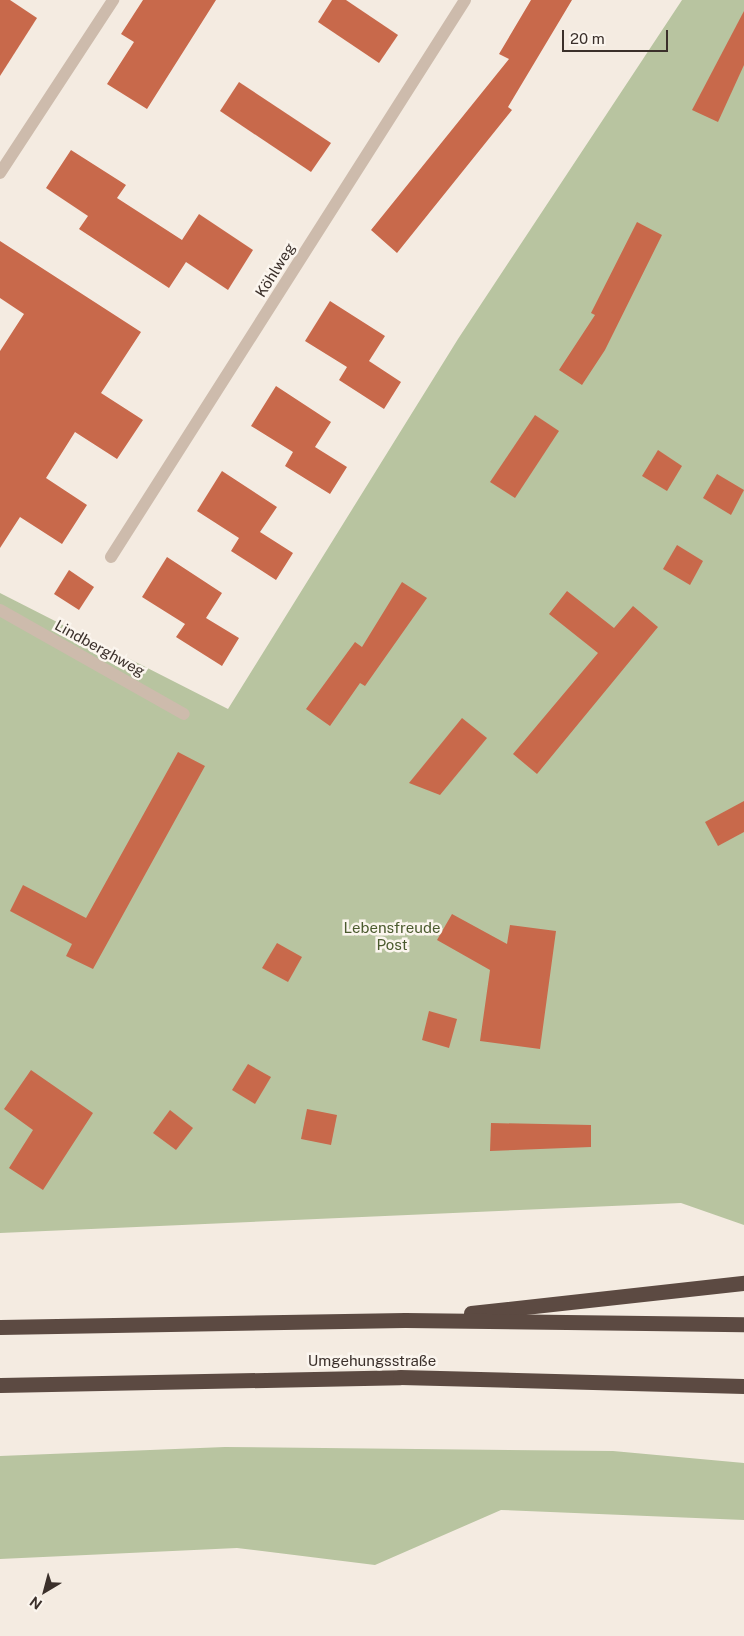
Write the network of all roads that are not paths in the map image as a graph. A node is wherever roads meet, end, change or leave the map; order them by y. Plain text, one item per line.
1 (113, 0) edge
2 (465, 0) edge
3 (0, 173) edge
4 (111, 557) dead end
5 (0, 610) edge
6 (184, 714) dead end
7 (744, 1283) edge
8 (405, 1320) junction
9 (744, 1324) edge
10 (0, 1327) edge
11 (0, 1385) edge
12 (710, 1386) junction
13 (744, 1386) edge
14 (744, 1394) edge

1 - 3 street
2 - 4 street, Köhlweg
5 - 6 street, Lindberghweg
7 - 8 highway
8 - 9 highway
8 - 10 highway
11 - 12 highway, Umgehungsstraße
12 - 13 highway, Umgehungsstraße
12 - 14 highway

